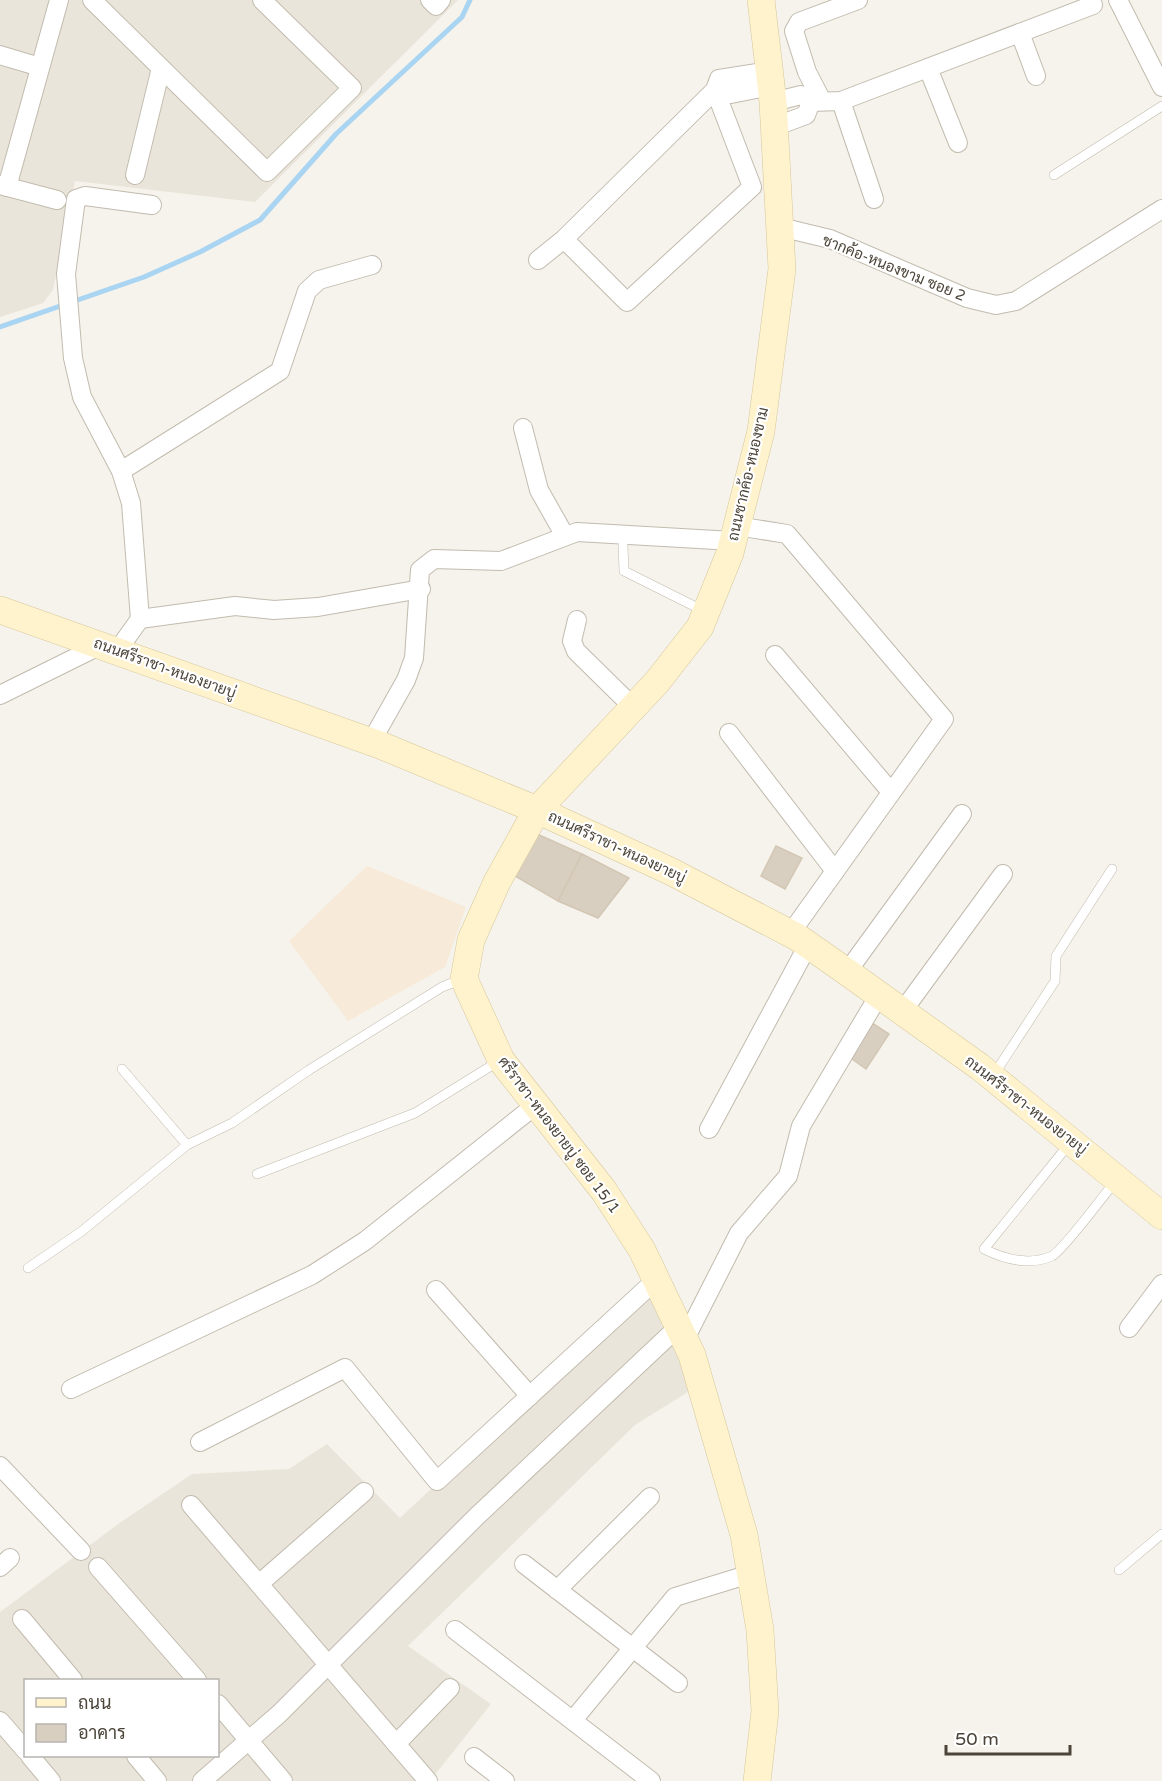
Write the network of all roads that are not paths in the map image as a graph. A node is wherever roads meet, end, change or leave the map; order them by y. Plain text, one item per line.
1 (59, 0) edge
2 (92, 0) edge
3 (262, 0) edge
4 (430, 0) edge
5 (441, 0) edge
6 (761, 0) edge
7 (858, 0) edge
8 (1118, 0) edge
9 (1093, 5) dead end
10 (1020, 33) junction
11 (0, 55) edge
12 (40, 67) junction
13 (161, 68) junction
14 (928, 68) junction
15 (1036, 76) dead end
16 (1162, 87) edge
17 (715, 90) junction
18 (772, 96) junction
19 (817, 101) junction
20 (841, 101) junction
21 (1162, 106) edge
22 (958, 143) dead end
23 (135, 175) dead end
24 (1054, 176) dead end
25 (2, 186) edge
26 (874, 199) dead end
27 (57, 200) dead end
28 (152, 204) dead end
29 (1162, 209) edge
30 (780, 227) junction
31 (564, 239) junction
32 (538, 260) dead end
33 (372, 265) dead end
34 (523, 428) dead end
35 (121, 471) junction
36 (735, 533) junction
37 (565, 536) junction
38 (623, 545) dead end
39 (421, 589) junction
40 (0, 610) edge
41 (706, 613) junction
42 (140, 619) junction
43 (577, 620) dead end
44 (109, 648) junction
45 (775, 655) dead end
46 (0, 695) edge
47 (632, 706) junction
48 (729, 733) dead end
49 (371, 742) junction
50 (891, 792) junction
51 (537, 810) junction
52 (962, 814) dead end
53 (1112, 869) dead end
54 (835, 871) junction
55 (1003, 874) dead end
56 (799, 939) junction
57 (847, 972) junction
58 (464, 978) junction
59 (879, 995) junction
60 (902, 1012) junction
61 (501, 1060) junction
62 (122, 1069) dead end
63 (992, 1078) junction
64 (537, 1104) junction
65 (709, 1129) dead end
66 (1071, 1141) junction
67 (187, 1145) junction
68 (257, 1174) dead end
69 (1118, 1178) junction
70 (1162, 1216) edge
71 (28, 1268) dead end
72 (657, 1279) junction
73 (1162, 1284) edge
74 (436, 1290) dead end
75 (1129, 1328) dead end
76 (681, 1334) junction
77 (71, 1389) dead end
78 (530, 1396) junction
79 (200, 1442) dead end
80 (0, 1466) edge
81 (364, 1492) dead end
82 (650, 1497) dead end
83 (191, 1505) dead end
84 (1162, 1534) edge
85 (81, 1551) dead end
86 (524, 1564) dead end
87 (98, 1567) dead end
88 (1119, 1570) dead end
89 (750, 1574) junction
90 (259, 1584) junction
91 (557, 1590) junction
92 (22, 1619) dead end
93 (455, 1630) dead end
94 (632, 1649) junction
95 (328, 1665) junction
96 (72, 1679) edge
97 (196, 1679) edge
98 (678, 1683) dead end
99 (450, 1688) dead end
100 (219, 1705) edge
101 (0, 1720) edge
102 (573, 1720) junction
103 (249, 1740) junction
104 (396, 1744) junction
105 (24, 1749) edge
106 (32, 1757) edge
107 (138, 1757) edge
108 (474, 1757) dead end
109 (51, 1781) edge
110 (157, 1781) edge
111 (202, 1781) edge
112 (283, 1781) edge
113 (428, 1781) edge
114 (505, 1781) edge
115 (651, 1781) edge
116 (757, 1781) edge

1 - 12 street
2 - 13 street
3 - 13 street
4 - 5 street
6 - 18 street, ถนนชากค้อ-หนองขาม
7 - 19 street
8 - 16 street
9 - 10 street
10 - 14 street
10 - 15 street
11 - 12 street
12 - 25 street
13 - 23 street
14 - 20 street
14 - 22 street
17 - 18 street
17 - 31 street
17 - 31 street
18 - 19 street
18 - 19 street
18 - 30 street, ถนนชากค้อ-หนองขาม
19 - 20 street
20 - 26 street
21 - 24 lane
25 - 27 street
28 - 35 street
29 - 30 street, ชากค้อ-หนองขาม ซอย 2
30 - 36 street, ถนนชากค้อ-หนองขาม
31 - 32 street
33 - 35 street
34 - 37 street
35 - 42 street
36 - 37 street
36 - 41 street, ถนนชากค้อ-หนองขาม
36 - 50 street
37 - 39 street
38 - 41 lane
39 - 42 street
39 - 49 street
40 - 44 street, ถนนศรีราชา-หนองยายบู่
41 - 47 street, ถนนชากค้อ-หนองขาม
42 - 44 street
43 - 47 street
44 - 46 street
44 - 49 street, ถนนศรีราชา-หนองยายบู่
45 - 50 street
47 - 51 street, ถนนชากค้อ-หนองขาม
48 - 54 street
49 - 51 street, ถนนศรีราชา-หนองยายบู่
50 - 54 street
51 - 56 street, ถนนศรีราชา-หนองยายบู่
51 - 58 street
52 - 57 street
53 - 63 lane
54 - 56 street
55 - 60 street
56 - 57 street, ถนนศรีราชา-หนองยายบู่
56 - 65 street
57 - 59 street, ถนนศรีราชา-หนองยายบู่
58 - 61 street, ศรีราชา-หนองยายบู่ ซอย 15/1
58 - 67 lane
59 - 60 street, ถนนศรีราชา-หนองยายบู่
59 - 76 street
60 - 63 street, ถนนศรีราชา-หนองยายบู่
61 - 64 street, ศรีราชา-หนองยายบู่ ซอย 15/1
61 - 68 lane
62 - 67 lane
63 - 66 street, ถนนศรีราชา-หนองยายบู่
64 - 72 street, ศรีราชา-หนองยายบู่ ซอย 15/1
64 - 77 street
66 - 69 street, ถนนศรีราชา-หนองยายบู่
66 - 69 lane
67 - 71 lane
69 - 70 street, ถนนศรีราชา-หนองยายบู่
72 - 76 street, ศรีราชา-หนองยายบู่ ซอย 15/1
72 - 78 street
73 - 75 street
74 - 78 street
76 - 89 street, ศรีราชา-หนองยายบู่ ซอย 15/1
76 - 95 street
78 - 79 street
80 - 85 street
81 - 90 street
82 - 91 street
83 - 90 street
84 - 88 lane
86 - 91 street
87 - 97 street
89 - 94 street
89 - 116 street, ศรีราชา-หนองยายบู่ ซอย 15/1
90 - 95 street
91 - 94 street
92 - 96 street
93 - 102 street
94 - 98 street
94 - 102 street
95 - 103 street
95 - 104 street
99 - 104 street
100 - 103 street
101 - 105 street
102 - 115 street
103 - 111 street
103 - 112 street
104 - 113 street
106 - 109 street
107 - 110 street
108 - 114 street

